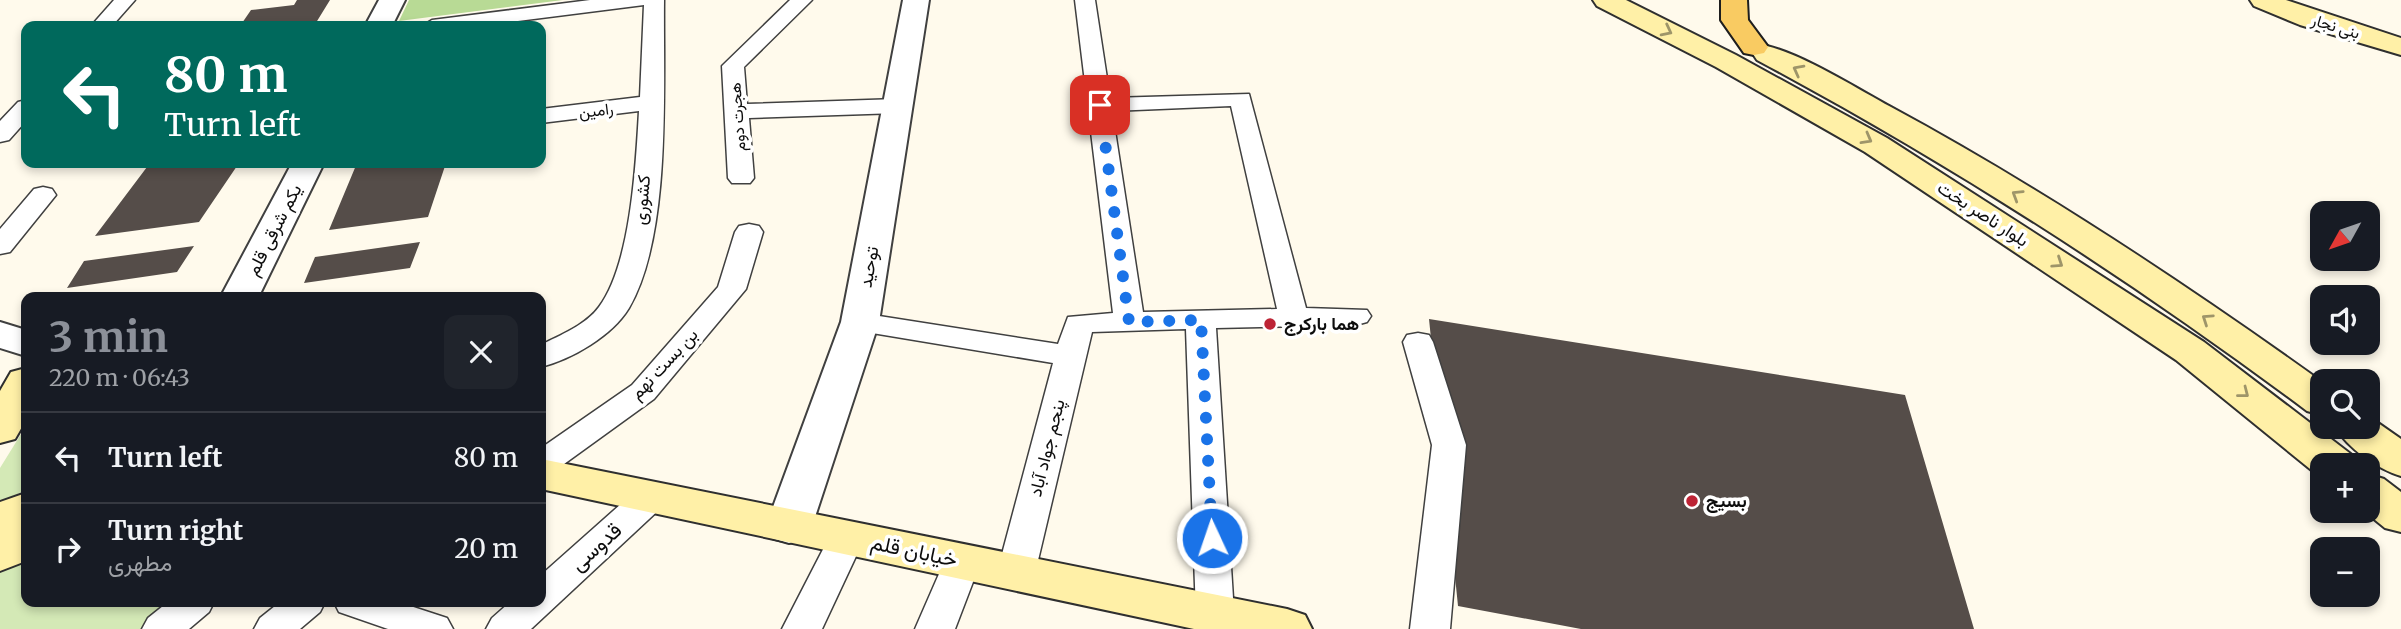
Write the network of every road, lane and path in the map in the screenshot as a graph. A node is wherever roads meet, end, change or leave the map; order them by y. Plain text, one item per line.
1 (125, 0) edge
2 (392, 0) edge
3 (638, 0) edge
4 (653, 0) edge
5 (802, 0) edge
6 (916, 0) edge
7 (1085, 0) edge
8 (1606, 0) edge
9 (1663, 0) edge
10 (1734, 0) edge
11 (2263, 0) edge
12 (2285, 0) edge
13 (106, 21) edge
14 (382, 21) edge
15 (472, 21) edge
16 (2389, 41) edge
17 (1754, 47) junction
18 (651, 103) junction
19 (1100, 105) junction
20 (898, 106) junction
21 (737, 111) junction
22 (21, 112) edge
23 (546, 115) edge
24 (0, 135) edge
25 (305, 168) edge
26 (741, 178) dead end
27 (43, 195) dead end
28 (749, 232) dead end
29 (0, 246) edge
30 (242, 292) edge
31 (1356, 316) dead end
32 (1294, 318) junction
33 (1201, 320) junction
34 (860, 322) junction
35 (1129, 322) junction
36 (0, 334) edge
37 (21, 342) edge
38 (1418, 342) dead end
39 (546, 354) edge
40 (1071, 356) junction
41 (21, 390) edge
42 (2310, 393) edge
43 (0, 429) edge
44 (2372, 439) edge
45 (2319, 453) edge
46 (546, 460) edge
47 (2401, 461) edge
48 (546, 475) edge
49 (651, 497) junction
50 (2380, 499) edge
51 (21, 511) edge
52 (2401, 516) edge
53 (0, 521) edge
54 (789, 526) junction
55 (847, 537) junction
56 (21, 543) edge
57 (0, 553) edge
58 (962, 561) junction
59 (1016, 573) junction
60 (546, 592) edge
61 (189, 607) edge
62 (300, 607) edge
63 (368, 607) edge
64 (530, 607) edge
65 (1198, 617) edge
66 (162, 629) edge
67 (274, 629) edge
68 (433, 629) edge
69 (506, 629) edge
70 (802, 629) edge
71 (936, 629) edge
72 (1287, 629) edge
73 (1430, 629) edge

1 - 13 street
2 - 14 street
3 - 15 street
4 - 18 street, کشوری
5 - 21 street, هجرت دوم
6 - 20 street, توحید
7 - 19 street
8 -> 45 main road, بلوار ناصر بخت
9 - 17 main road, بلوار ناصر بخت
10 - 17 main road
11 - 16 main road, بنی نجار
12 - 16 main road, بنی نجار
42 -> 17 main road, بلوار ناصر بخت
18 - 23 street, رامین
18 - 39 street, کشوری
19 - 32 street
19 - 35 street
20 - 21 street
20 - 34 street, توحید
21 - 26 street, هجرت دوم
22 - 24 street
25 - 30 street, یکم شرقی قلم
27 - 29 street
28 - 46 street, بن بست نهم
31 - 32 street
32 - 33 street
33 - 35 street
33 - 65 street
34 - 40 street
34 - 54 street, توحید
35 - 40 street, پنجم جواد آباد
36 - 37 street
38 - 73 street
40 - 59 street, پنجم جواد آباد
41 - 43 main road
44 - 47 main road
48 - 49 main road, خیابان قلم
49 - 54 main road, خیابان قلم
49 - 60 street, قدوسی
50 - 52 main road
51 - 53 main road
54 - 55 main road, خیابان قلم
55 - 58 main road, خیابان قلم
55 - 70 street
56 - 57 main road
58 - 59 main road, خیابان قلم
58 - 71 street
59 - 65 main road, خیابان قلم
61 - 66 street
62 - 67 street
63 - 68 street
64 - 69 street
65 - 72 main road, خیابان قلم

